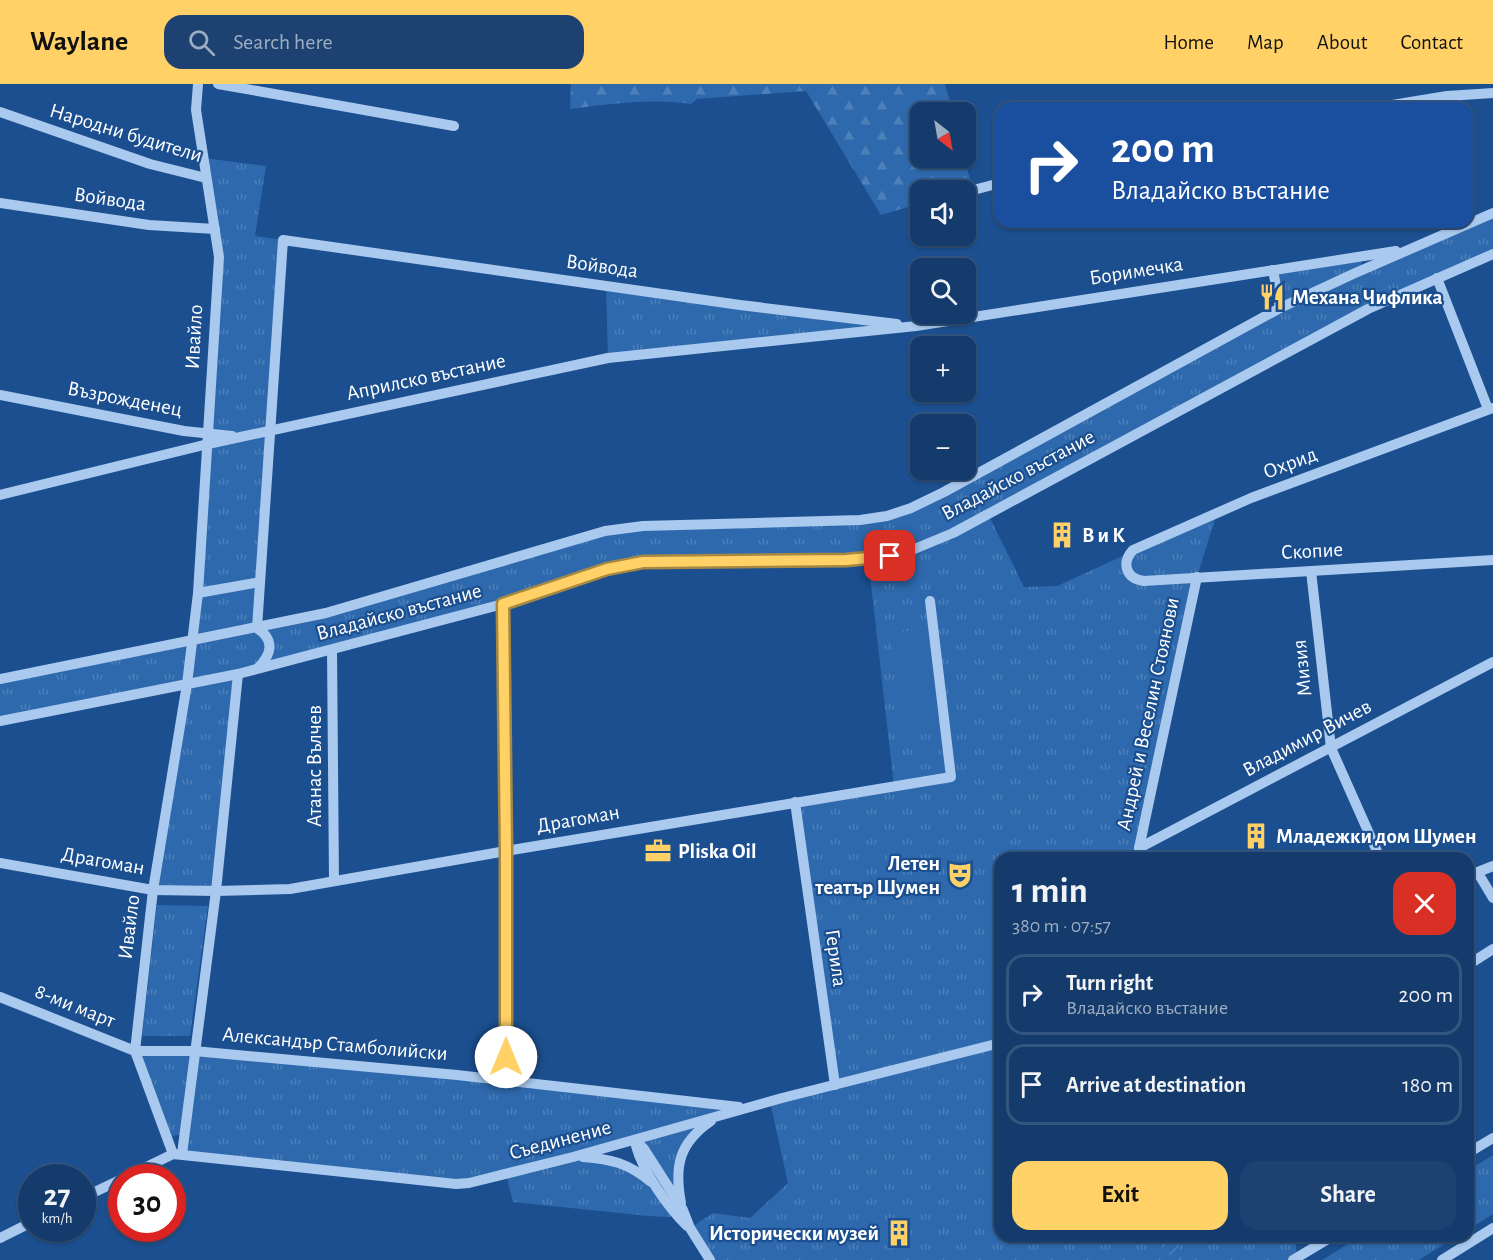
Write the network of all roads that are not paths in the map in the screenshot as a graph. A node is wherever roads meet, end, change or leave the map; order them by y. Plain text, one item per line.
1 (198, 84) edge
2 (218, 84) edge
3 (1493, 93) edge
4 (1410, 102) edge
5 (0, 112) edge
6 (454, 126) dead end
7 (206, 178) junction
8 (994, 185) edge
9 (976, 189) edge
10 (0, 203) edge
11 (1493, 213) edge
12 (1474, 221) edge
13 (1457, 228) edge
14 (215, 229) junction
15 (1410, 248) junction
16 (1493, 254) edge
17 (1272, 270) junction
18 (1437, 278) junction
19 (1280, 308) junction
20 (916, 326) junction
21 (867, 332) joint
22 (0, 395) edge
23 (1491, 408) edge
24 (270, 432) junction
25 (208, 439) junction
26 (0, 495) edge
27 (1493, 560) edge
28 (1311, 571) junction
29 (1197, 577) junction
30 (1133, 578) joint
31 (260, 582) junction
32 (198, 593) junction
33 (930, 601) dead end
34 (503, 604) junction
35 (257, 628) junction
36 (194, 639) junction
37 (332, 650) junction
38 (1493, 662) edge
39 (257, 669) junction
40 (238, 674) junction
41 (0, 679) edge
42 (187, 684) junction
43 (0, 721) edge
44 (1331, 748) junction
45 (795, 802) junction
46 (506, 850) junction
47 (1141, 852) edge
48 (1143, 852) edge
49 (1377, 852) edge
50 (0, 863) edge
51 (1493, 866) edge
52 (1474, 875) edge
53 (1474, 876) edge
54 (334, 881) junction
55 (153, 890) junction
56 (216, 891) junction
57 (1493, 898) edge
58 (1493, 949) edge
59 (1474, 961) edge
60 (0, 997) edge
61 (994, 1044) edge
62 (135, 1051) junction
63 (194, 1051) junction
64 (506, 1080) junction
65 (835, 1084) junction
66 (746, 1108) junction
67 (718, 1116) junction
68 (1493, 1138) edge
69 (635, 1140) junction
70 (1474, 1149) edge
71 (178, 1154) junction
72 (573, 1157) junction
73 (155, 1164) edge
74 (659, 1190) junction
75 (683, 1210) junction
76 (690, 1228) junction
77 (1493, 1228) edge
78 (18, 1229) edge
79 (0, 1238) edge
80 (1474, 1240) edge
81 (1323, 1242) edge
82 (1471, 1242) edge
83 (710, 1260) edge
84 (1293, 1260) edge
85 (1442, 1260) edge

1 - 7 street, Ивайло
2 - 6 street
3 - 4 street
5 - 7 street, Народни будители
7 - 14 street, Ивайло
8 - 9 street
10 - 14 street, Войвода
11 - 12 street, Владайско въстание
13 - 15 street, Владайско въстание
14 - 25 street, Ивайло
15 - 17 street, Боримечка
15 - 19 street, Владайско въстание
16 - 18 street, Владайско въстание
17 - 19 street
17 - 20 street, Боримечка
18 - 23 street
18 - 34 street, Владайско въстание
19 - 35 street, Владайско въстание
20 - 21 street, Боримечка
20 - 24 street, Войвода
21 - 24 street, Априлско въстание
22 - 25 street, Възрожденец
23 - 30 street, Охрид
24 - 25 street, Априлско въстание
24 - 31 street
25 - 26 street, Априлско въстание
25 - 32 street, Ивайло
27 - 28 street, Скопие
28 - 29 street, Скопие
28 - 44 street, Мизия
29 - 30 street, Скопие
29 - 47 street, Андрей и Веселин Стоянови
31 - 32 street
31 - 35 street
32 - 36 street, Ивайло
33 - 45 street, Драгоман
34 - 37 street, Владайско въстание
34 - 46 street
35 - 36 street, Владайско въстание
35 - 39 street
36 - 41 street, Владайско въстание
36 - 42 street, Ивайло
37 - 39 street, Владайско въстание
37 - 54 street, Атанас Вълчев
38 - 44 street, Владимир Вичев
39 - 40 street, Владайско въстание
40 - 42 street, Владайско въстание
40 - 56 street
42 - 43 street, Владайско въстание
42 - 55 street, Ивайло
44 - 48 street, Владимир Вичев
44 - 49 street, Мизия
45 - 46 street, Драгоман
45 - 65 street, Герила
46 - 54 street, Драгоман
46 - 64 street
50 - 55 street, Драгоман
51 - 52 street
53 - 57 street
54 - 56 street, Драгоман
55 - 56 street, Драгоман
55 - 62 street, Ивайло
56 - 63 street
58 - 59 street
60 - 62 street, 8-ми март
61 - 65 street, Съединение
62 - 63 street, Александър Стамболийски
62 - 71 street, Ивайло
63 - 64 street, Александър Стамболийски
63 - 71 street
64 - 66 street, Александър Стамболийски
65 - 66 street, Съединение
66 - 67 street, Съединение
67 - 69 street, Съединение
67 - 75 street
68 - 70 street
69 - 72 street, Съединение
69 - 74 street
69 - 75 street
71 - 72 street, Съединение
71 - 73 street
72 - 74 street
74 - 76 street
75 - 76 street
76 - 83 street
77 - 80 street
78 - 79 street
81 - 84 street
82 - 85 street

